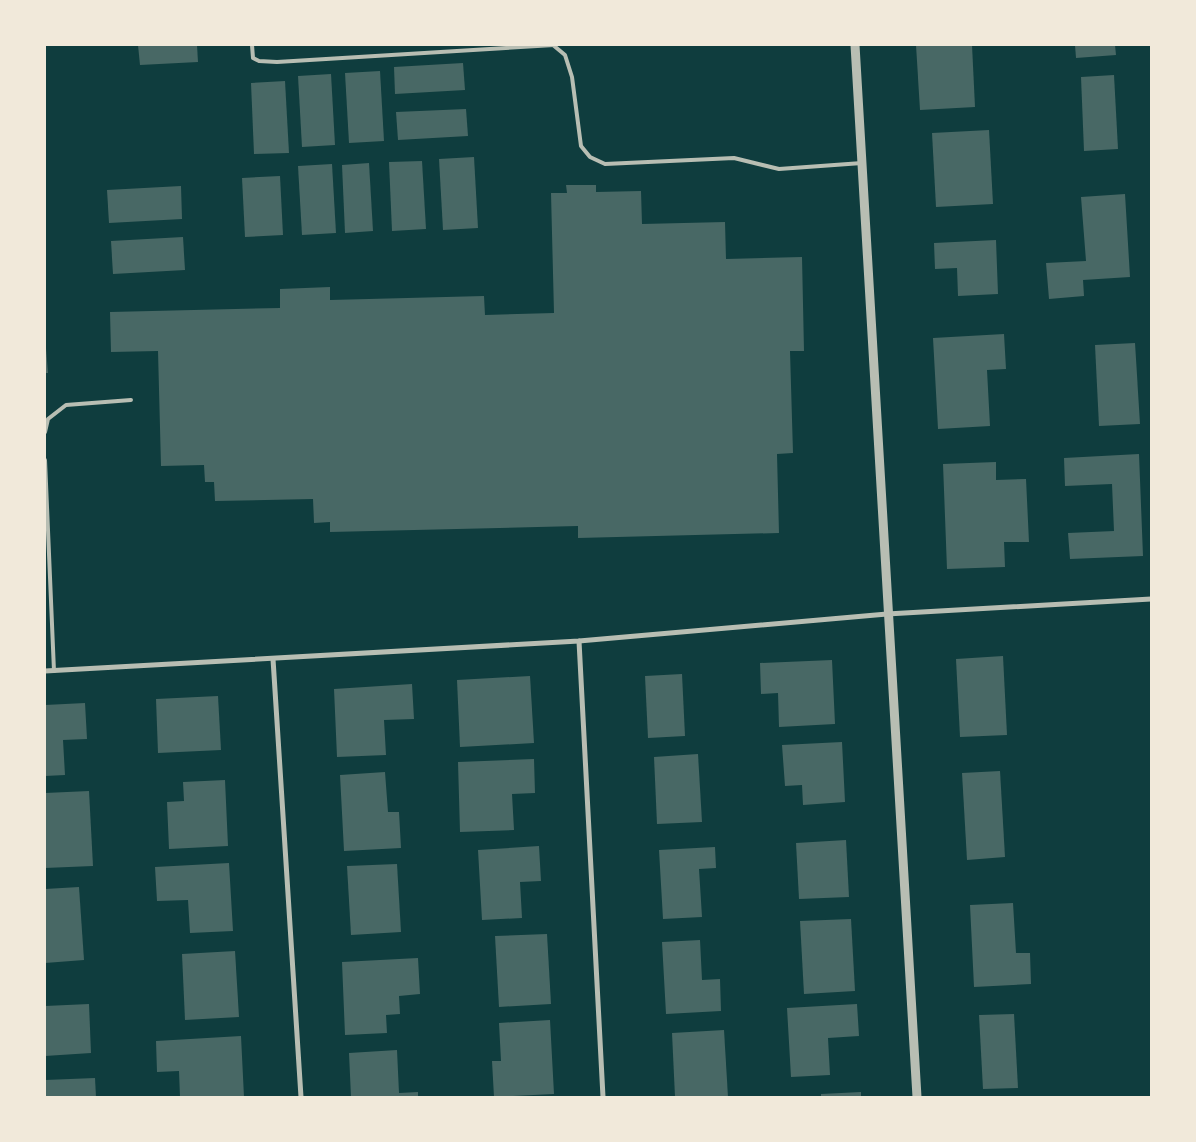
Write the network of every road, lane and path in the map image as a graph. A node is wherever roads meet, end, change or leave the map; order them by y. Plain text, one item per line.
1 (252, 45) edge
2 (554, 45) edge
3 (855, 45) edge
4 (862, 163) junction
5 (131, 400) dead end
6 (45, 432) edge
7 (45, 460) edge
8 (1151, 599) edge
9 (887, 614) junction
10 (579, 641) junction
11 (273, 659) junction
12 (45, 671) edge
13 (54, 671) junction
14 (301, 1097) edge
15 (603, 1097) edge
16 (917, 1097) edge

1 - 2 lane
2 - 4 lane
3 - 4 street
4 - 9 street
5 - 6 lane
7 - 13 lane
8 - 9 street
9 - 10 street
9 - 16 street
10 - 11 street
10 - 15 street
11 - 13 street
11 - 14 street
12 - 13 street

